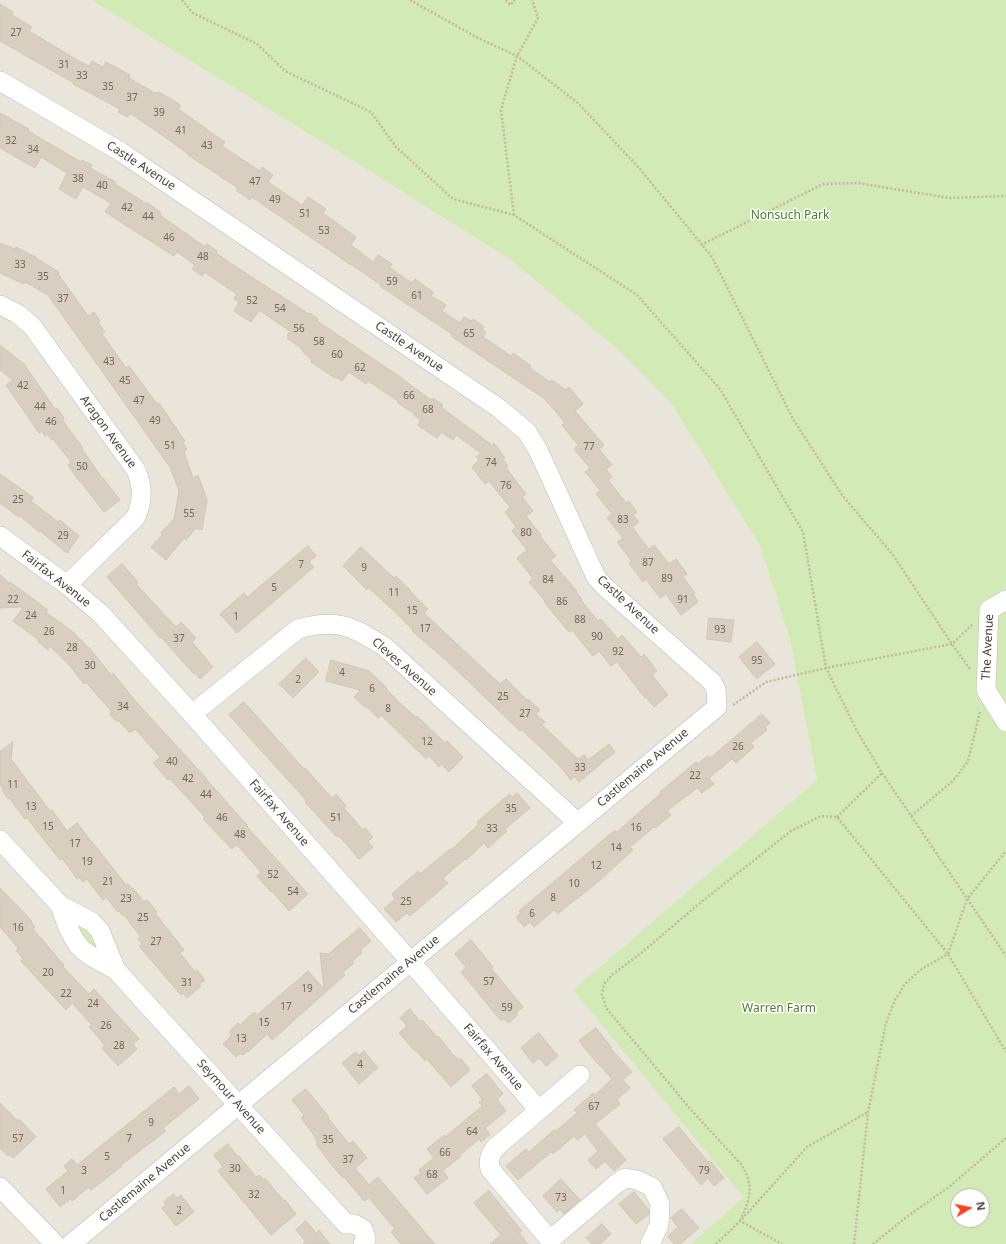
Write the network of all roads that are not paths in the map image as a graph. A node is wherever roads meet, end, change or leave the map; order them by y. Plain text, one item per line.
1 (0, 81) edge
2 (0, 305) edge
3 (0, 536) edge
4 (66, 585) junction
5 (1006, 600) edge
6 (717, 707) joint
7 (192, 714) junction
8 (1006, 722) edge
9 (577, 822) junction
10 (0, 840) edge
11 (60, 905) junction
12 (410, 961) junction
13 (116, 970) junction
14 (580, 1076) dead end
15 (239, 1106) junction
16 (539, 1110) junction
17 (0, 1187) edge
18 (346, 1224) junction
19 (552, 1242) edge
20 (55, 1244) edge
21 (71, 1244) edge
22 (353, 1244) edge
23 (363, 1244) edge
24 (650, 1244) edge

1 - 6 street, Castle Avenue
2 - 4 street, Aragon Avenue
3 - 4 street, Fairfax Avenue
4 - 7 street, Fairfax Avenue
5 - 8 street, The Avenue
6 - 9 street, Castlemaine Avenue
7 - 9 street, Cleves Avenue
7 - 12 street, Fairfax Avenue
9 - 12 street, Castlemaine Avenue
10 - 11 street, Seymour Avenue
11 - 13 street, Seymour Avenue
11 - 13 street, Seymour Avenue
12 - 15 street, Castlemaine Avenue
12 - 16 street, Fairfax Avenue
13 - 15 street, Seymour Avenue
14 - 16 street
15 - 18 street, Seymour Avenue
15 - 21 street, Castlemaine Avenue
16 - 19 street
17 - 20 street
18 - 22 street, Seymour Avenue
18 - 23 street
19 - 24 street

